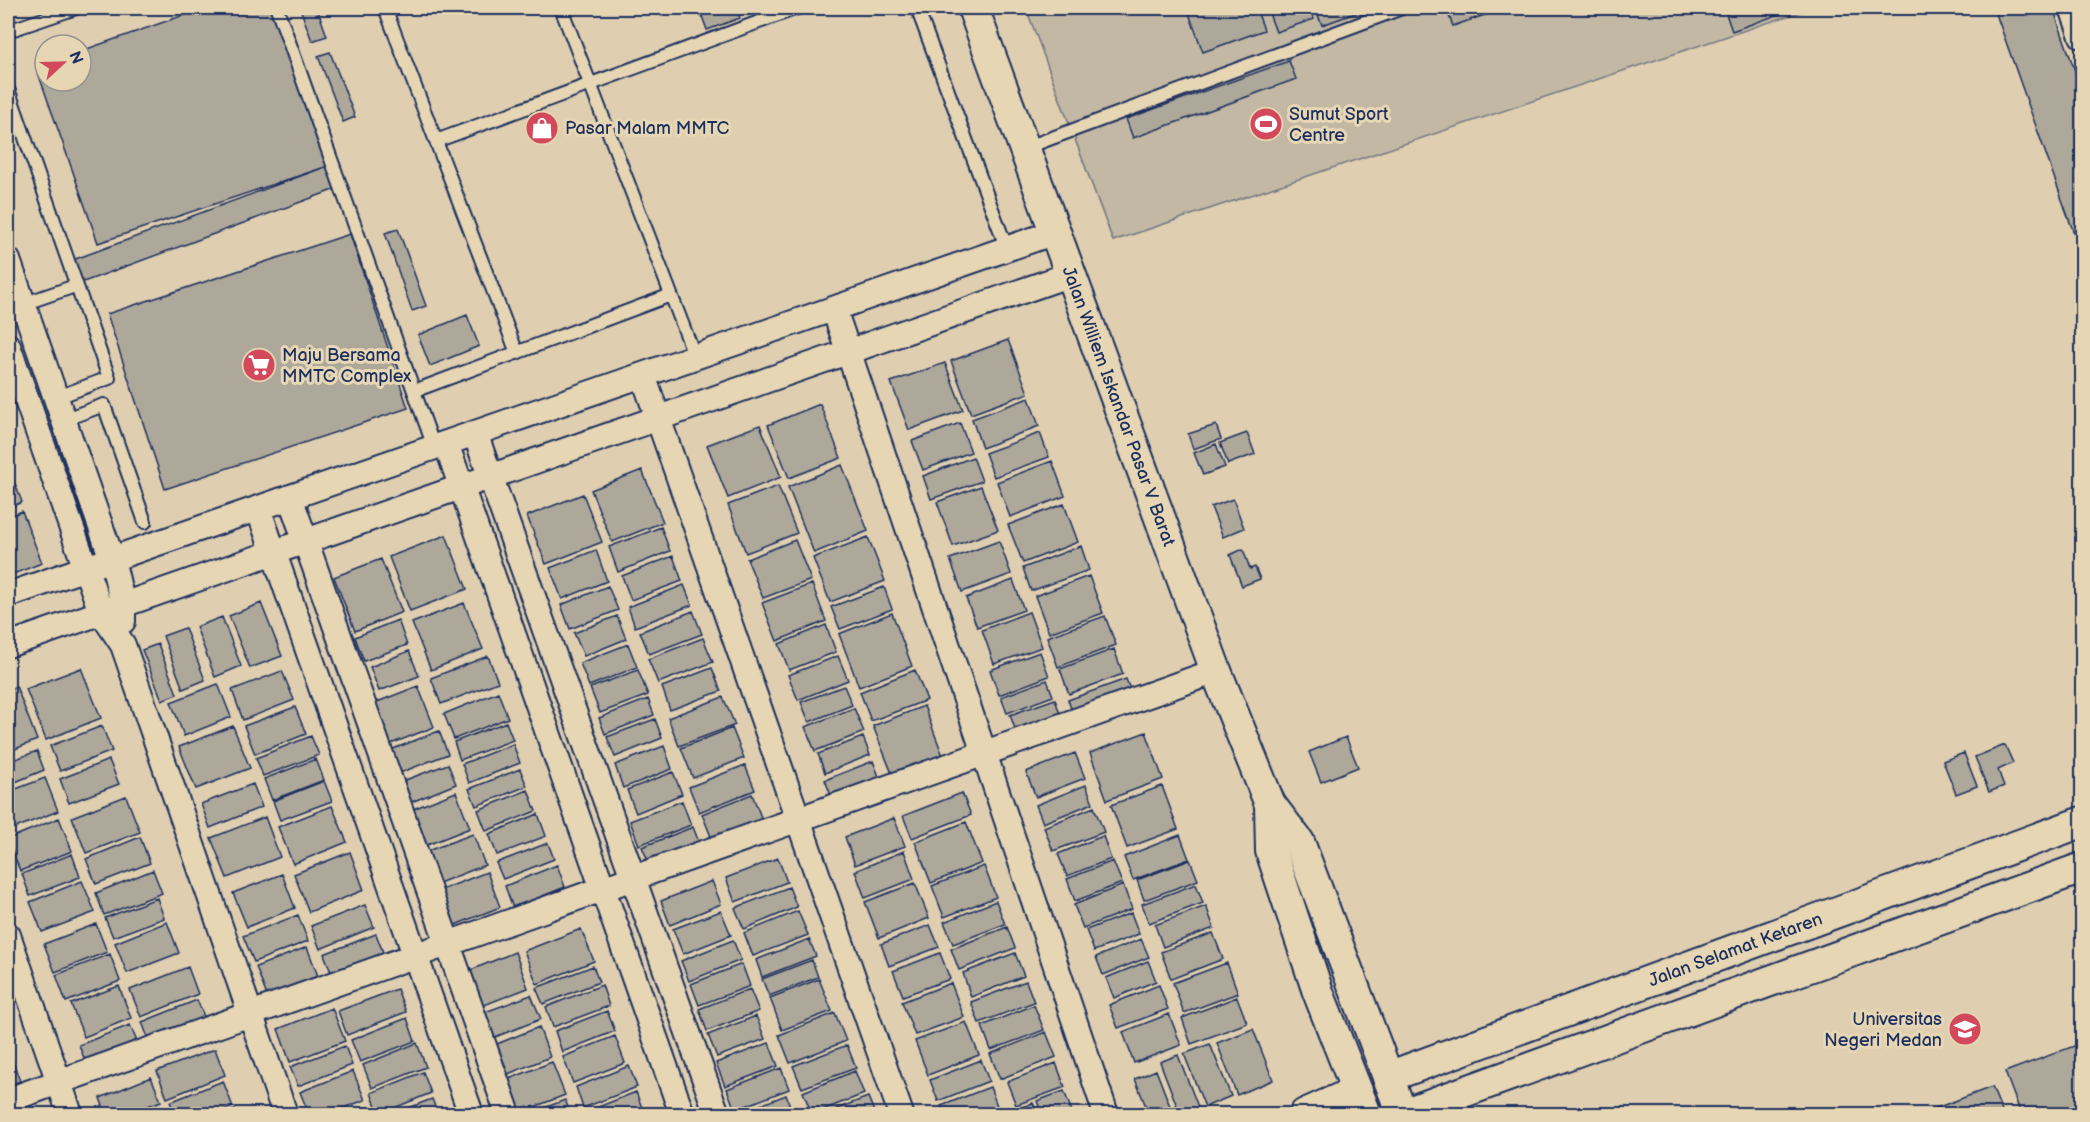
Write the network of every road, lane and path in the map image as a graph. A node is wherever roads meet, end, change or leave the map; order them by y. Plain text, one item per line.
1 (76, 8) edge
2 (277, 8) edge
3 (385, 8) edge
4 (561, 8) edge
5 (796, 8) edge
6 (917, 8) edge
7 (973, 8) edge
8 (1402, 8) edge
9 (2072, 8) edge
10 (766, 13) edge
11 (8, 32) edge
12 (2082, 36) edge
13 (590, 83) junction
14 (8, 89) edge
15 (436, 141) junction
16 (1025, 148) junction
17 (1055, 232) junction
18 (1007, 249) junction
19 (8, 260) edge
20 (1071, 274) junction
21 (75, 286) junction
22 (671, 295) junction
23 (23, 304) junction
24 (834, 309) junction
25 (8, 346) edge
26 (847, 352) junction
27 (517, 353) junction
28 (695, 357) junction
29 (643, 375) junction
30 (414, 391) junction
31 (55, 398) junction
32 (657, 418) junction
33 (63, 420) junction
34 (475, 433) junction
35 (440, 445) junction
36 (491, 476) junction
37 (462, 487) junction
38 (290, 497) junction
39 (258, 508) junction
40 (145, 522) dead end
41 (306, 541) junction
42 (273, 552) junction
43 (112, 559) junction
44 (85, 568) junction
45 (8, 595) edge
46 (112, 608) junction
47 (341, 641) junction
48 (8, 645) edge
49 (309, 652) junction
50 (1216, 671) junction
51 (370, 722) junction
52 (337, 734) junction
53 (983, 754) junction
54 (392, 786) junction
55 (360, 798) junction
56 (1270, 804) junction
57 (798, 819) junction
58 (2082, 822) edge
59 (413, 845) junction
60 (380, 857) junction
61 (2082, 868) edge
62 (633, 878) junction
63 (603, 889) junction
64 (1782, 933) junction
65 (8, 935) edge
66 (448, 944) junction
67 (415, 955) junction
68 (1798, 971) junction
69 (251, 1014) junction
70 (485, 1051) junction
71 (453, 1062) junction
72 (1388, 1077) junction
73 (58, 1082) junction
74 (1492, 1083) junction
75 (8, 1100) edge
76 (1361, 1103) edge
77 (70, 1114) edge
78 (285, 1114) edge
79 (471, 1114) edge
80 (505, 1114) edge
81 (682, 1114) edge
82 (717, 1114) edge
83 (902, 1114) edge
84 (1106, 1114) edge
85 (1305, 1114) edge
86 (1403, 1114) edge
87 (1461, 1114) edge

1 - 11 lane
2 - 30 lane
3 - 15 lane
4 - 13 lane
5 - 10 lane
6 - 18 lane
7 - 16 street, Jalan Williem Iskandar Pasar V Barat
8 - 16 lane
9 - 12 street
10 - 13 lane
13 - 15 lane
13 - 22 lane
14 - 21 lane
15 - 27 lane
16 - 17 street, Jalan Williem Iskandar Pasar V Barat
17 - 18 street
17 - 20 street, Jalan Williem Iskandar Pasar V Barat
18 - 24 street
19 - 23 street
20 - 26 street
20 - 50 street, Jalan Williem Iskandar Pasar V Barat
21 - 23 lane
21 - 31 lane
22 - 27 lane
22 - 28 lane
23 - 31 street
24 - 26 street
24 - 28 street
25 - 44 street
26 - 32 street
26 - 53 street
27 - 30 lane
28 - 29 street
29 - 32 street
29 - 34 street
30 - 35 lane
31 - 33 street
32 - 36 street
32 - 57 street
33 - 40 lane
33 - 43 street
34 - 35 street
34 - 36 street
35 - 37 street
35 - 38 street
36 - 37 street
36 - 62 street
37 - 41 street
37 - 63 street
38 - 39 street
38 - 41 street
39 - 42 street
39 - 43 street
41 - 42 street
41 - 47 street
42 - 46 street
42 - 49 street
43 - 44 street
43 - 46 street
44 - 45 street
44 - 46 street
46 - 48 street
46 - 69 street
47 - 49 street
47 - 51 street
49 - 52 street
50 - 53 street
50 - 56 street, Jalan Williem Iskandar Pasar V Barat
51 - 52 street
51 - 54 street
52 - 55 street
53 - 57 street
53 - 84 street
54 - 55 street
54 - 59 street
55 - 60 street
56 - 72 street, Jalan Williem Iskandar Pasar V Barat
56 - 76 street, Jalan Williem Iskandar Pasar V Barat
57 - 62 street
57 - 83 street
58 - 64 street, Jalan Selamat Ketaren
59 - 60 street
59 - 66 street
60 - 67 street
61 - 68 street
62 - 63 street
62 - 82 street
63 - 66 street
63 - 81 street
64 - 68 street
64 - 72 street, Jalan Selamat Ketaren
65 - 73 street
66 - 67 street
66 - 70 street
67 - 69 street
67 - 71 street
68 - 74 street
69 - 73 street
69 - 78 street
70 - 71 street
70 - 80 street
71 - 79 street
72 - 86 street, Jalan Williem Iskandar Pasar V Barat
73 - 75 street
73 - 77 street
74 - 86 street
74 - 87 street
76 - 85 street

